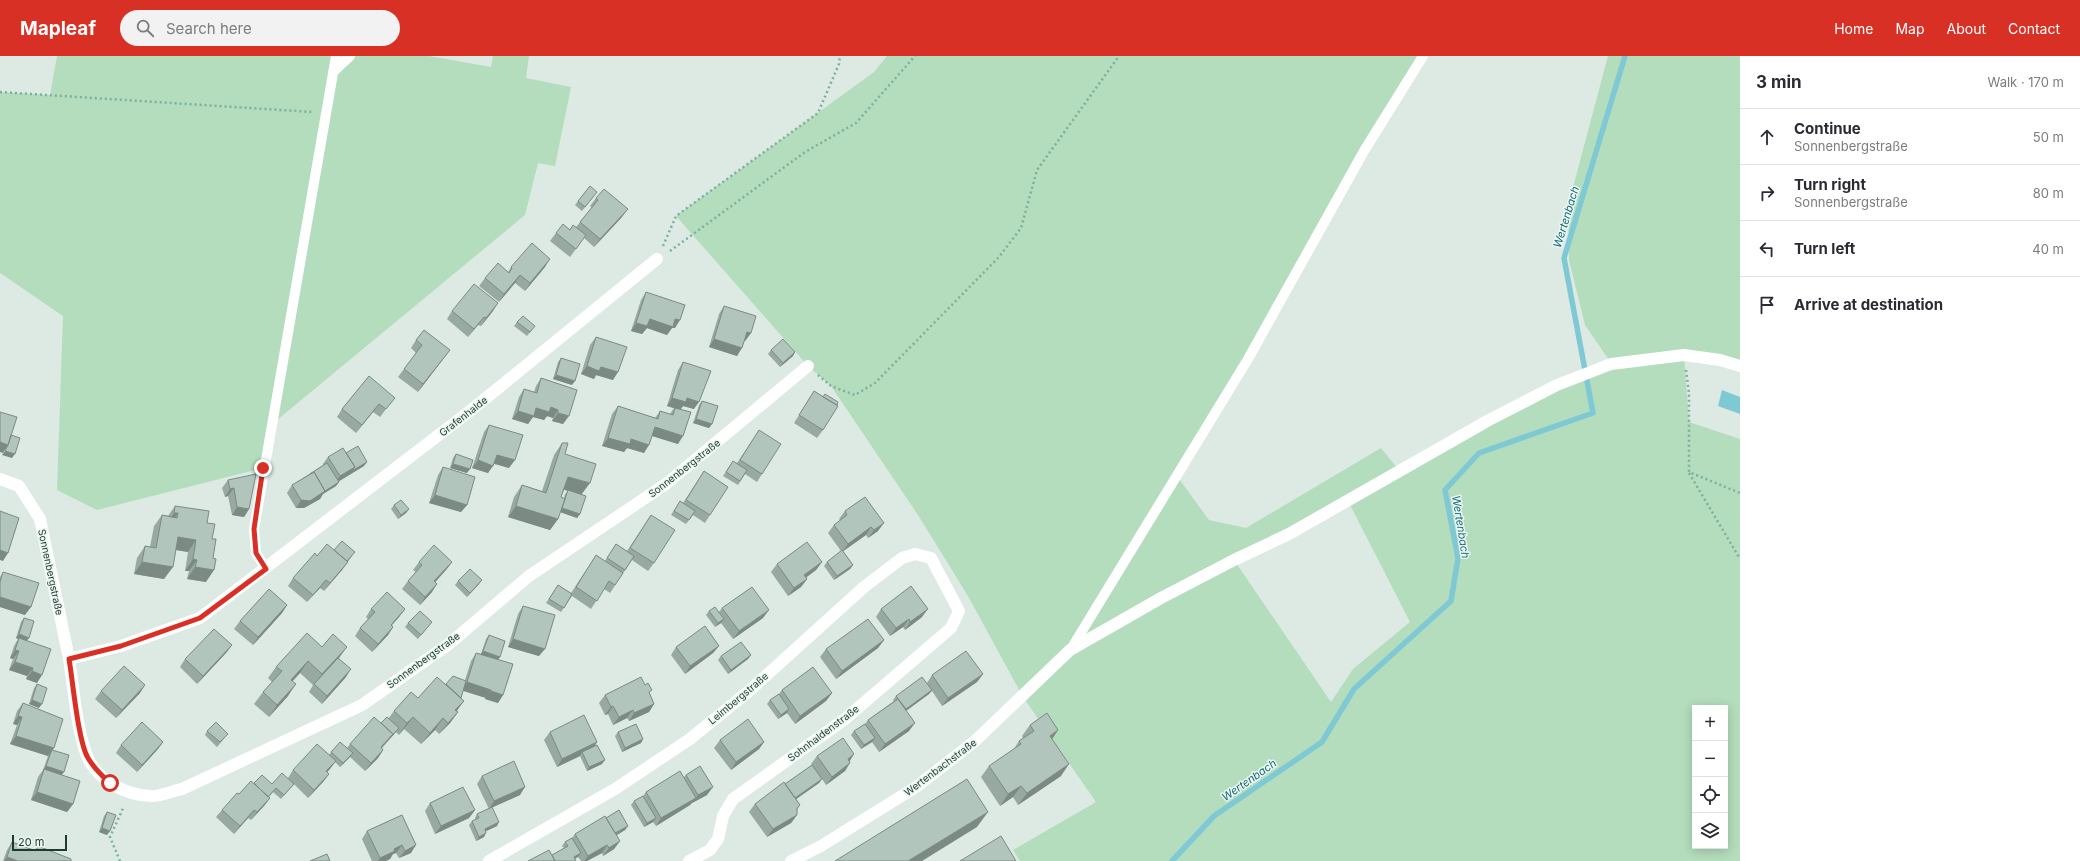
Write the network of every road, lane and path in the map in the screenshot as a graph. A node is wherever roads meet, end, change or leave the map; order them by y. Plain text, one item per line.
1 (336, 56) edge
2 (350, 56) edge
3 (840, 56) edge
4 (915, 56) edge
5 (1119, 56) edge
6 (1423, 56) edge
7 (333, 72) junction
8 (0, 92) edge
9 (326, 113) junction
10 (658, 259) junction
11 (1684, 355) junction
12 (808, 366) joint
13 (1740, 366) edge
14 (1689, 472) junction
15 (0, 479) edge
16 (1740, 493) edge
17 (1740, 559) edge
18 (266, 569) junction
19 (957, 604) joint
20 (1070, 650) junction
21 (69, 659) junction
22 (130, 793) junction
23 (120, 861) edge
24 (489, 861) edge
25 (689, 861) edge
26 (791, 861) edge

1 - 7 lane
2 - 7 lane
3 - 10 path
4 - 10 path
5 - 12 path
6 - 20 lane
7 - 9 lane
8 - 9 path
9 - 18 lane
10 - 18 street, Grafenhalde
11 - 13 street, Wertenbachstraße
11 - 14 path
11 - 20 street, Wertenbachstraße
12 - 22 street, Sonnenbergstraße
14 - 16 path
14 - 17 path
15 - 21 street, Sonnenbergstraße
18 - 21 street
19 - 24 street, Leimbergstraße
19 - 25 street, Sohnhaldenstraße
20 - 26 street, Wertenbachstraße
21 - 22 street, Sonnenbergstraße
22 - 23 path

